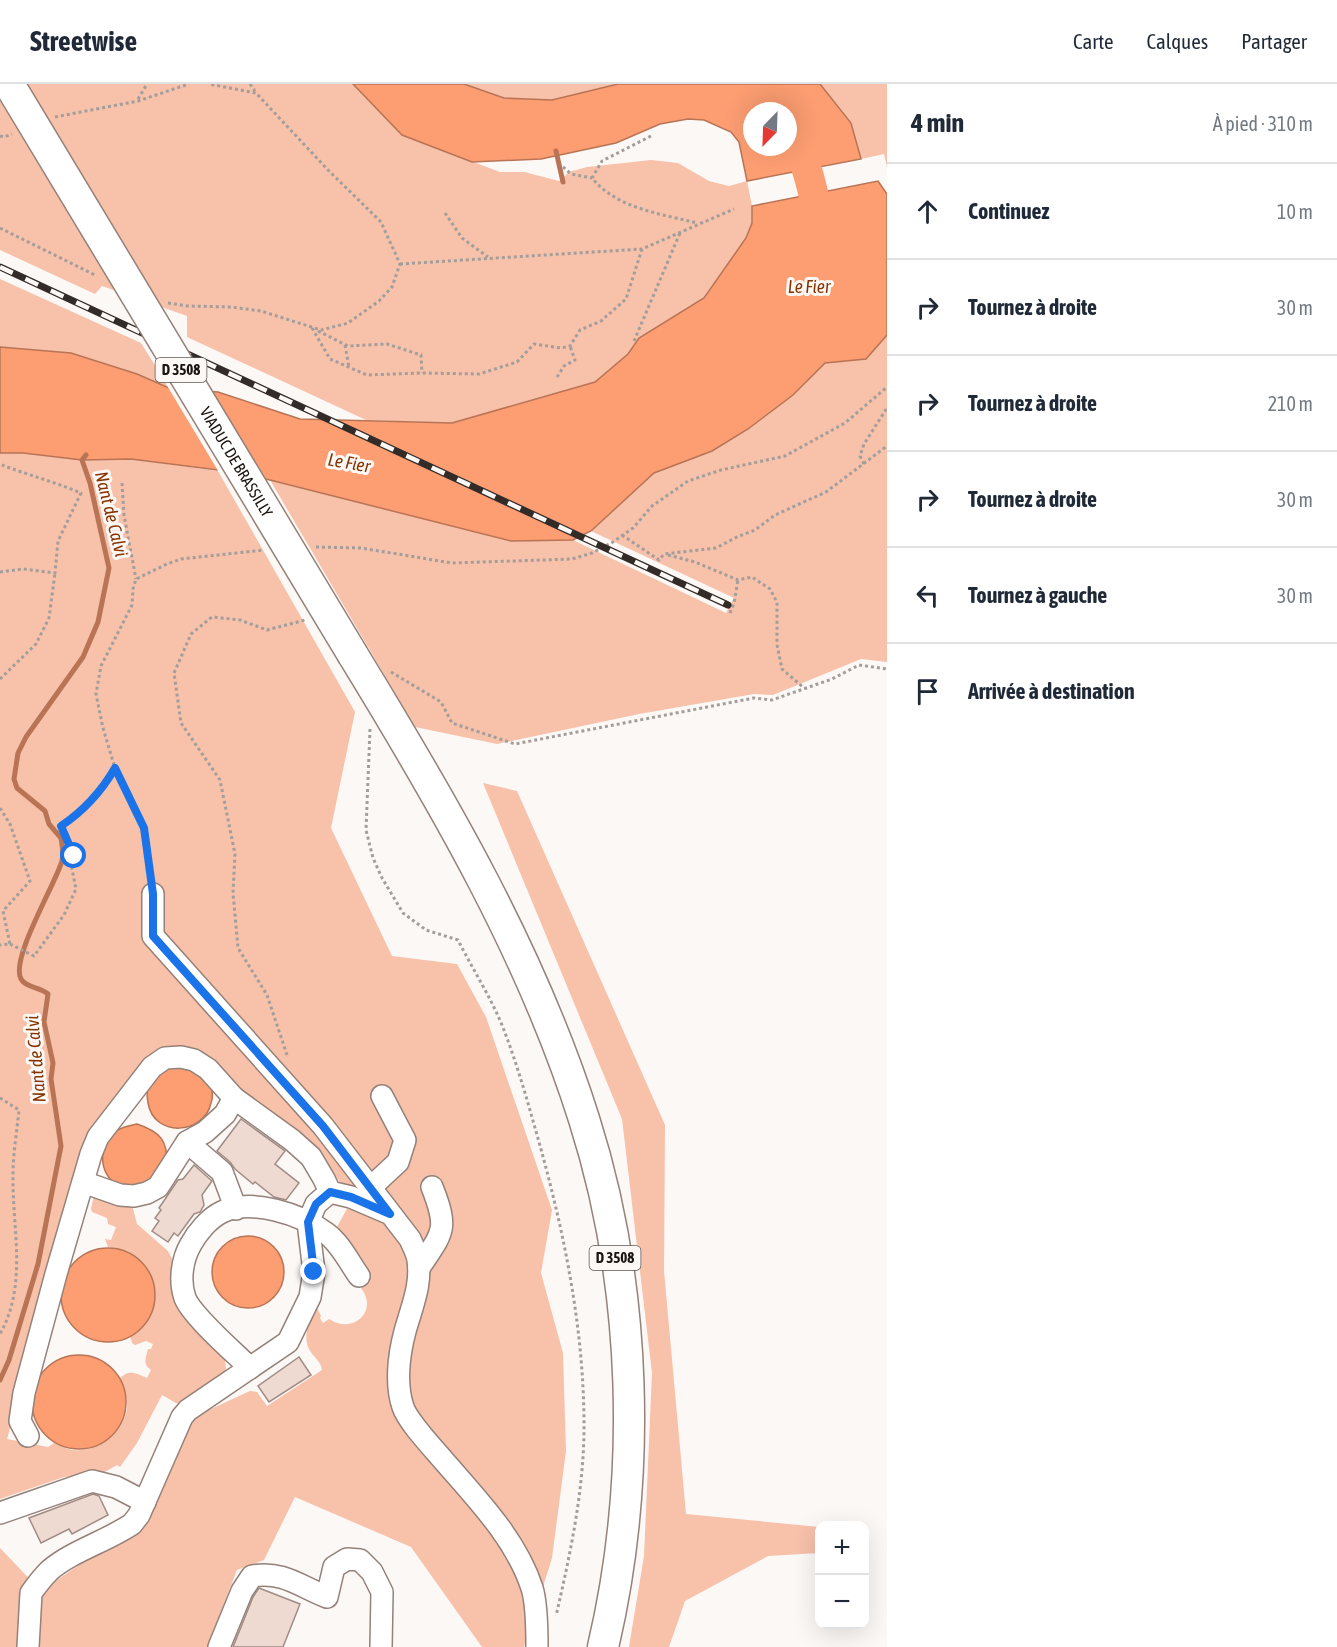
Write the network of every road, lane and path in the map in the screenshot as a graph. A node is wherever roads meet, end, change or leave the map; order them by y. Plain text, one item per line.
1 (9, 84) edge
2 (147, 84) edge
3 (189, 84) edge
4 (209, 84) edge
5 (250, 84) edge
6 (256, 93) junction
7 (138, 101) junction
8 (53, 118) dead end
9 (651, 136) dead end
10 (563, 167) dead end
11 (592, 177) junction
12 (734, 209) dead end
13 (445, 213) dead end
14 (698, 224) junction
15 (0, 228) edge
16 (681, 232) junction
17 (642, 249) junction
18 (490, 258) junction
19 (400, 264) junction
20 (100, 276) dead end
21 (161, 301) dead end
22 (311, 327) junction
23 (634, 340) dead end
24 (345, 345) junction
25 (570, 346) junction
26 (349, 368) junction
27 (422, 373) junction
28 (556, 376) dead end
29 (887, 387) edge
30 (887, 408) edge
31 (887, 446) edge
32 (864, 464) junction
33 (2, 465) dead end
34 (122, 483) dead end
35 (622, 535) junction
36 (307, 547) dead end
37 (266, 550) dead end
38 (664, 554) junction
39 (0, 572) edge
40 (55, 573) junction
41 (136, 579) junction
42 (738, 580) junction
43 (730, 613) dead end
44 (314, 617) dead end
45 (386, 666) dead end
46 (887, 669) edge
47 (0, 679) edge
48 (804, 688) junction
49 (369, 729) dead end
50 (115, 768) junction
51 (0, 808) edge
52 (153, 894) joint
53 (10, 944) junction
54 (0, 945) edge
55 (287, 1056) dead end
56 (382, 1096) dead end
57 (0, 1098) edge
58 (234, 1098) junction
59 (187, 1142) junction
60 (83, 1182) junction
61 (432, 1187) dead end
62 (370, 1188) junction
63 (330, 1192) junction
64 (236, 1209) junction
65 (390, 1214) junction
66 (308, 1222) junction
67 (419, 1268) junction
68 (359, 1276) dead end
69 (0, 1334) edge
70 (250, 1368) junction
71 (28, 1436) dead end
72 (145, 1502) junction
73 (0, 1513) edge
74 (555, 1620) dead end
75 (28, 1647) edge
76 (219, 1647) edge
77 (381, 1647) edge
78 (537, 1647) edge
79 (603, 1647) edge

1 - 79 highway, VIADUC DE BRASSILLY / D 3508, bridge
2 - 7 path
3 - 7 path
4 - 6 path
5 - 6 path
6 - 19 path
7 - 8 path
9 - 11 path
10 - 11 path
11 - 14 path
12 - 14 path
13 - 18 path
14 - 16 path
15 - 20 path
16 - 17 path
16 - 23 path
17 - 18 path
17 - 25 path
18 - 19 path
19 - 22 path
21 - 22 path
22 - 24 path
22 - 26 path
24 - 26 path
24 - 27 path
25 - 27 path
25 - 28 path
26 - 27 path
29 - 35 path
30 - 32 path
31 - 32 path
32 - 38 path
33 - 40 path
34 - 41 path
35 - 36 path
35 - 38 path
37 - 41 path
38 - 42 path
39 - 40 path
40 - 47 path
41 - 50 path
42 - 43 path
42 - 48 path
44 - 55 path
45 - 48 path
46 - 48 path
49 - 74 path
50 - 52 path
50 - 53 path
51 - 53 path
52 - 62 street
53 - 54 path
56 - 62 street
57 - 69 path
58 - 59 street
58 - 60 street
58 - 63 street
59 - 60 street
59 - 64 street
60 - 71 street
61 - 67 street
62 - 65 street
63 - 65 street
63 - 66 street
64 - 66 street
64 - 70 street
65 - 67 street
66 - 68 street
66 - 70 street
67 - 78 street
70 - 72 street
72 - 73 street
72 - 75 street
76 - 77 street

